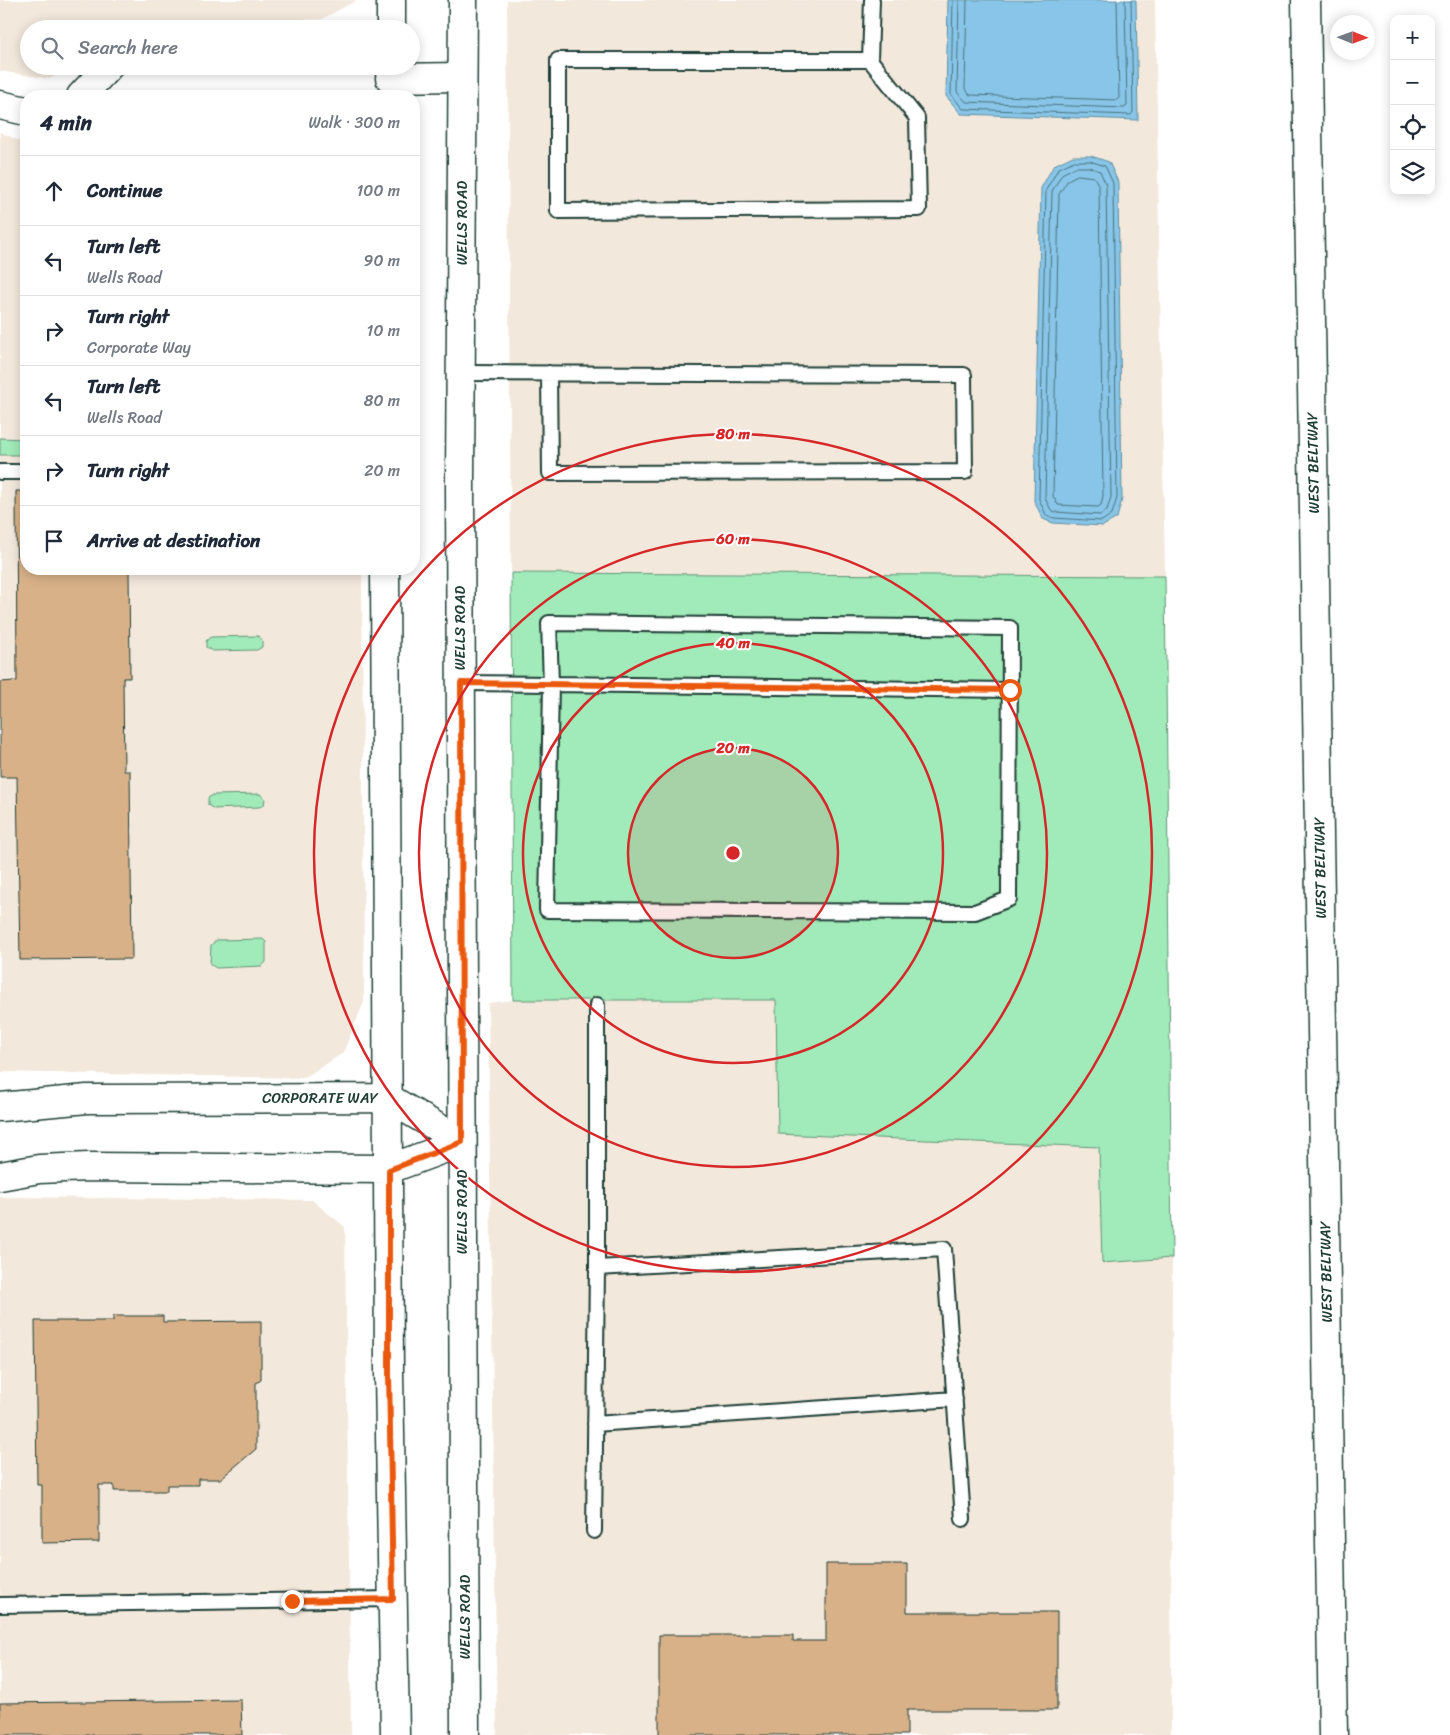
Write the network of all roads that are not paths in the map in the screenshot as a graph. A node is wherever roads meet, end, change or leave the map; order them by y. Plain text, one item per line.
1 (391, 0) edge
2 (463, 0) edge
3 (872, 0) edge
4 (1306, 0) edge
5 (391, 20) edge
6 (870, 60) junction
7 (101, 75) edge
8 (462, 77) junction
9 (390, 80) edge
10 (87, 90) edge
11 (0, 105) edge
12 (20, 110) edge
13 (461, 372) junction
14 (549, 373) junction
15 (0, 472) edge
16 (20, 472) edge
17 (386, 575) edge
18 (461, 683) junction
19 (551, 684) junction
20 (1010, 690) junction
21 (597, 1005) dead end
22 (388, 1098) junction
23 (0, 1107) edge
24 (462, 1142) junction
25 (389, 1170) junction
26 (0, 1176) edge
27 (597, 1268) junction
28 (954, 1399) junction
29 (595, 1424) junction
30 (963, 1519) dead end
31 (594, 1531) dead end
32 (393, 1599) junction
33 (0, 1605) edge
34 (395, 1735) edge
35 (465, 1735) edge
36 (1333, 1735) edge

1 - 5 main road
2 - 8 main road, WELLS ROAD
3 - 6 lane
4 - 36 main road, WEST BELTWAY
6 - 6 lane
7 - 10 main road
8 - 9 main road
8 - 13 main road, WELLS ROAD
11 - 12 main road
13 - 14 lane
13 - 18 main road, WELLS ROAD
14 - 14 lane
15 - 16 lane
17 - 22 main road
18 - 19 lane
18 - 24 main road, WELLS ROAD
19 - 20 lane
19 - 20 lane
19 - 20 lane
21 - 27 lane
22 - 23 main road, CORPORATE WAY
22 - 24 main road, CORPORATE WAY
22 - 25 main road
24 - 25 main road
24 - 35 main road, WELLS ROAD
25 - 26 main road
25 - 32 main road
27 - 28 lane
27 - 29 lane
28 - 29 lane
28 - 30 lane
29 - 31 lane
32 - 33 lane
32 - 34 main road

